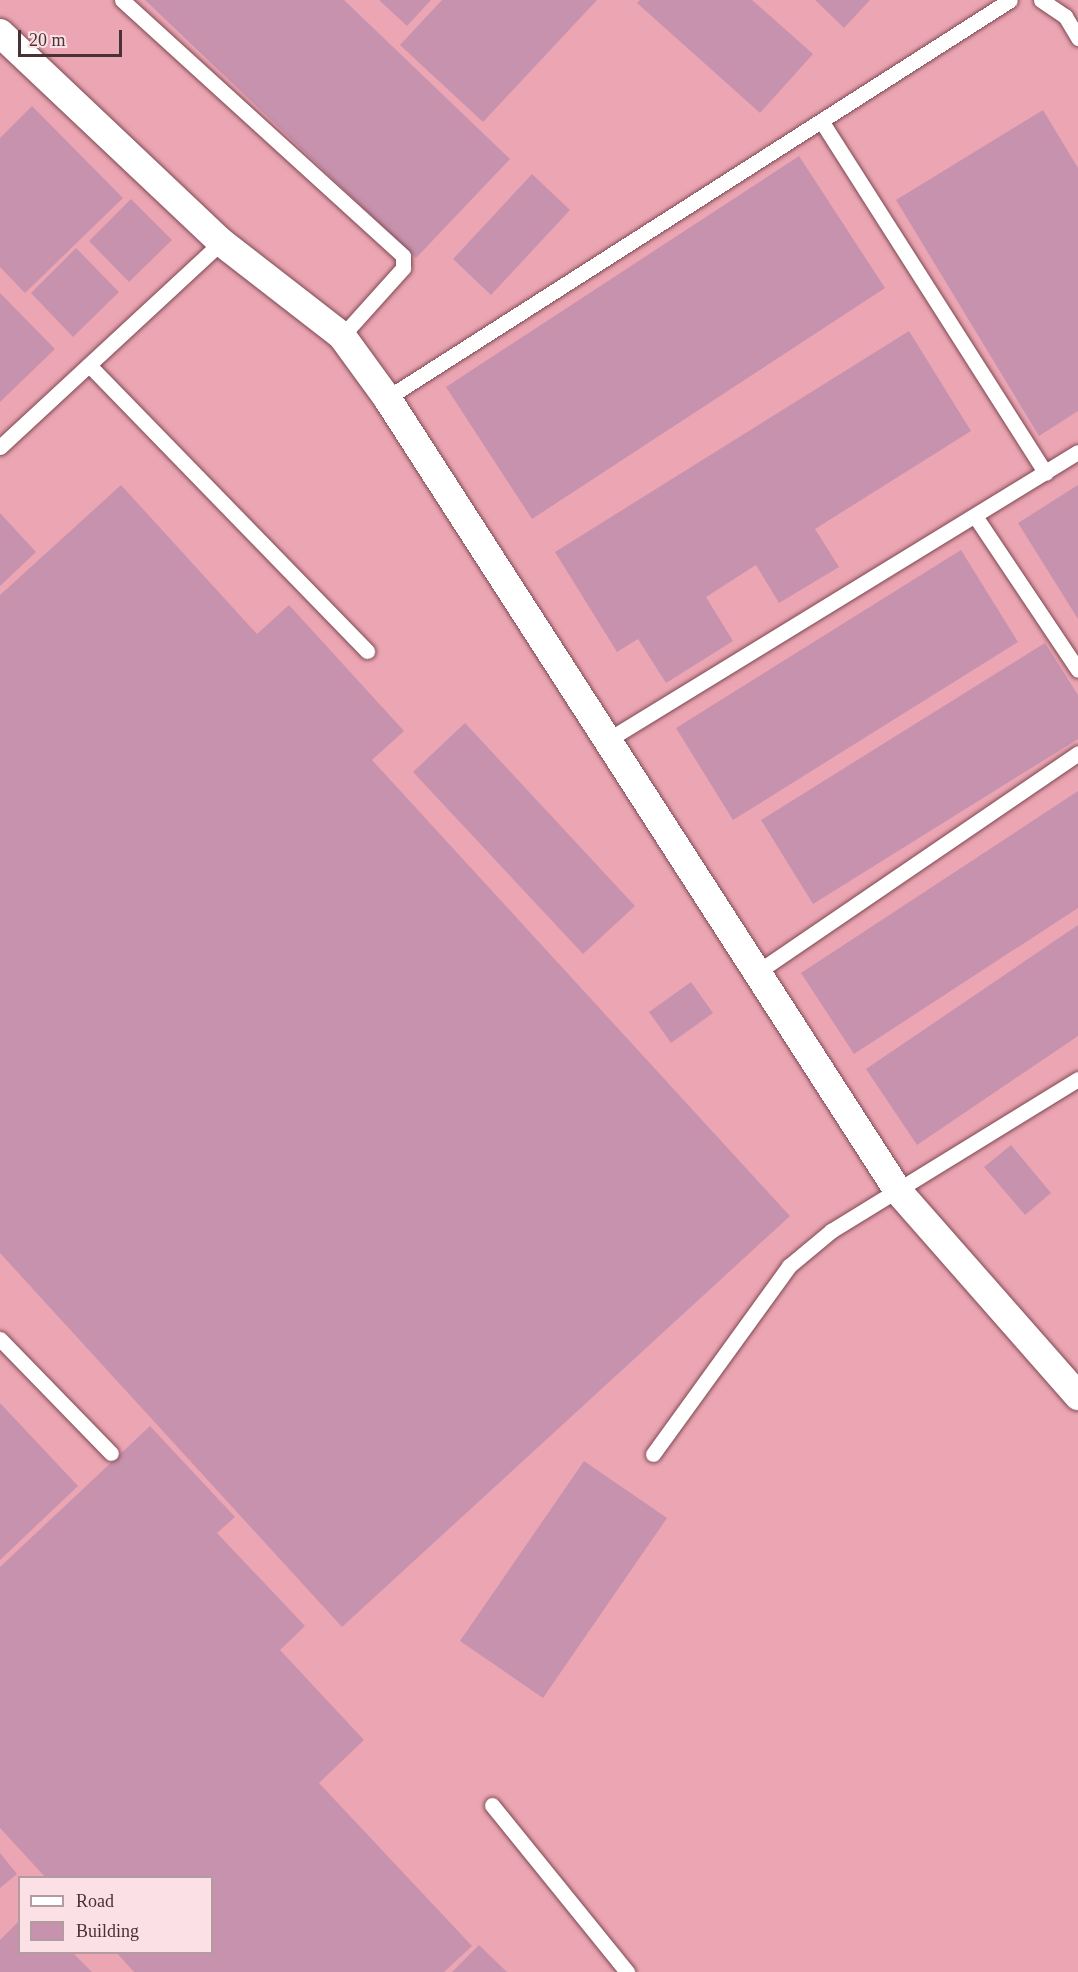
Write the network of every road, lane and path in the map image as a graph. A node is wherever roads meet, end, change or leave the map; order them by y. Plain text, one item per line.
1 (122, 0) edge
2 (1010, 0) edge
3 (1041, 0) edge
4 (0, 33) edge
5 (1078, 38) edge
6 (822, 123) junction
7 (221, 242) junction
8 (342, 336) junction
9 (89, 364) junction
10 (387, 398) junction
11 (0, 447) edge
12 (1078, 452) edge
13 (1046, 473) junction
14 (975, 516) junction
15 (367, 651) dead end
16 (1078, 670) edge
17 (606, 741) junction
18 (1078, 753) edge
19 (756, 973) junction
20 (1078, 1079) edge
21 (898, 1191) junction
22 (0, 1339) edge
23 (1078, 1396) edge
24 (111, 1453) dead end
25 (653, 1454) dead end
26 (492, 1805) dead end
27 (627, 1972) edge

1 - 8 lane
2 - 6 lane
3 - 5 lane
4 - 7 street
6 - 10 lane
6 - 13 lane
7 - 8 street
7 - 9 lane
8 - 10 street
9 - 11 lane
9 - 15 lane
10 - 17 street
12 - 13 lane
13 - 14 lane
14 - 16 lane
14 - 17 lane
17 - 19 street
18 - 19 lane
19 - 21 street
20 - 21 lane
21 - 23 street
21 - 25 lane
22 - 24 lane
26 - 27 lane

